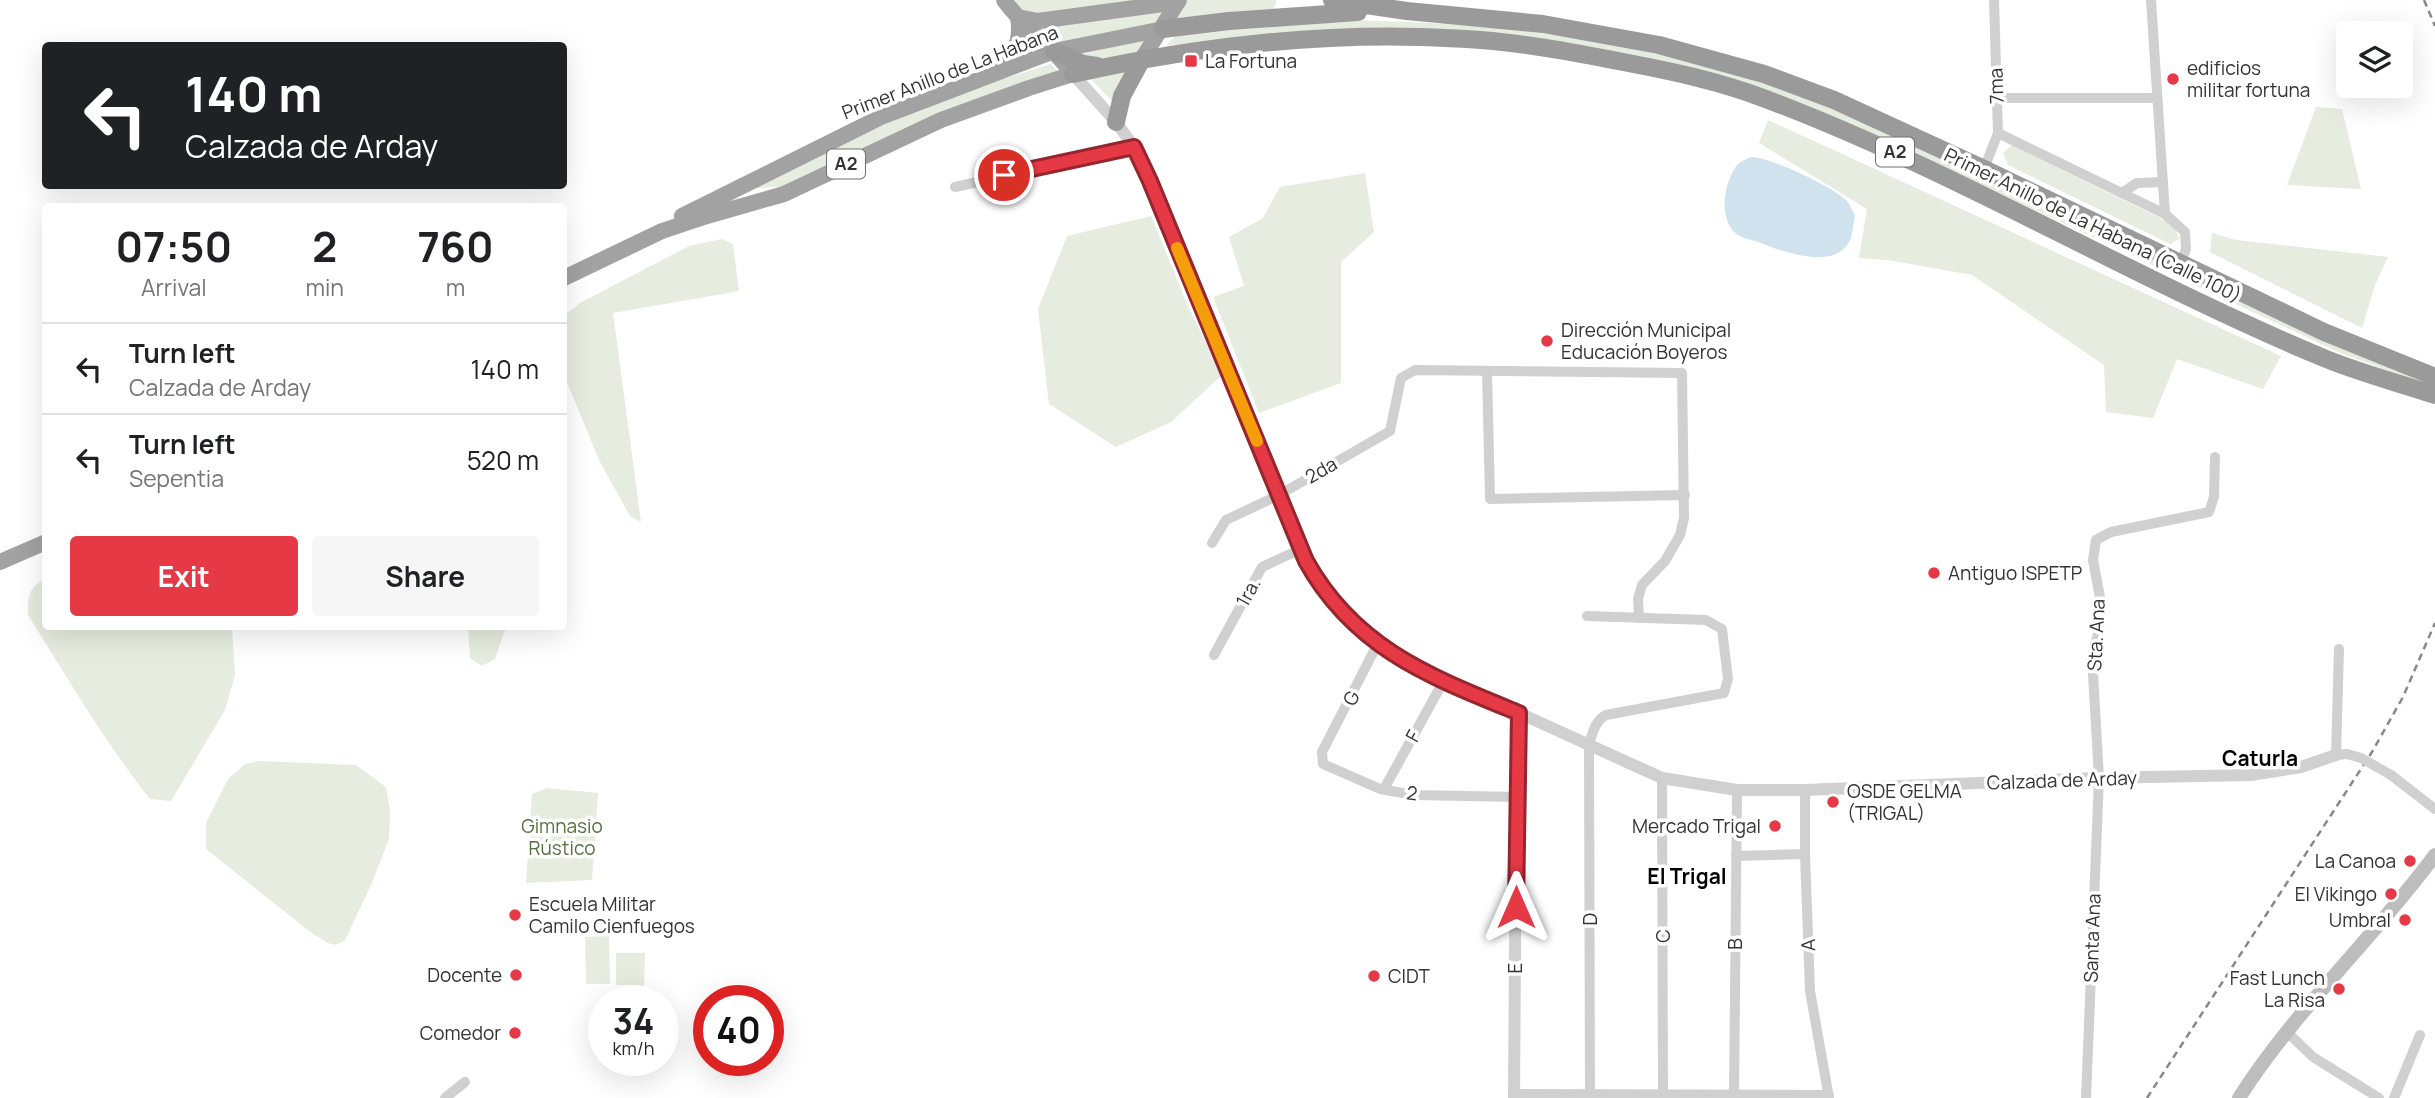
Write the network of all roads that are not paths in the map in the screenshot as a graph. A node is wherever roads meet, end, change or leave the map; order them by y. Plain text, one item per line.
1 (1332, 0) edge
2 (1994, 0) edge
3 (2151, 0) edge
4 (1179, 1) edge
5 (1010, 6) edge
6 (1407, 10) junction
7 (1163, 29) junction
8 (1054, 51) junction
9 (1142, 59) junction
10 (1111, 66) junction
11 (996, 73) junction
12 (1073, 74) junction
13 (1996, 97) junction
14 (2157, 97) junction
15 (1116, 122) junction
16 (1998, 133) junction
17 (1134, 147) junction
18 (1984, 169) junction
19 (2163, 182) junction
20 (736, 187) junction
21 (955, 187) dead end
22 (2122, 193) junction
23 (736, 209) junction
24 (2165, 214) junction
25 (618, 251) junction
26 (2182, 263) junction
27 (567, 276) edge
28 (1487, 371) junction
29 (2435, 377) edge
30 (2435, 395) edge
31 (2215, 457) dead end
32 (1279, 495) junction
33 (1685, 495) junction
34 (1212, 542) dead end
35 (42, 544) edge
36 (1301, 549) junction
37 (0, 562) edge
38 (1587, 616) dead end
39 (1639, 618) junction
40 (1378, 643) junction
41 (2339, 649) dead end
42 (1214, 655) dead end
43 (1443, 682) junction
44 (1519, 713) junction
45 (1590, 744) junction
46 (1322, 752) joint
47 (2336, 755) junction
48 (1662, 778) junction
49 (2099, 778) junction
50 (1384, 789) junction
51 (1737, 790) junction
52 (1805, 790) junction
53 (1518, 797) junction
54 (2435, 809) edge
55 (1805, 854) junction
56 (1736, 856) junction
57 (2433, 861) edge
58 (2286, 1031) junction
59 (2420, 1035) dead end
60 (466, 1082) dead end
61 (1590, 1094) junction
62 (1663, 1095) junction
63 (1515, 1096) edge
64 (1698, 1096) edge
65 (1829, 1096) edge
66 (1734, 1097) edge
67 (445, 1098) edge
68 (2086, 1098) edge
69 (2239, 1098) edge
70 (2379, 1098) edge
71 (2394, 1098) edge

1 - 6 highway
2 - 13 street, 7ma
3 - 14 street
4 - 5 highway
4 - 7 highway
5 - 8 highway
5 - 11 highway
6 - 7 highway, Primer Anillo de La Habana / A2
6 - 18 highway, Primer Anillo de La Habana (Calle 100) / A2
7 - 8 highway, Primer Anillo de La Habana / A2
7 - 9 highway
8 - 10 highway
8 - 11 highway, Primer Anillo de La Habana / A2
8 - 12 highway
9 - 10 highway, A2
9 - 15 highway
9 - 30 highway, Primer Anillo de La Habana (Calle 100) / A2
10 - 12 highway, A2
11 - 20 highway, Primer Anillo de La Habana / A2
12 - 15 street, Calzada de Arday
12 - 23 highway, Primer Anillo de La Habana / A2
13 - 14 street
13 - 16 street, 7ma
14 - 19 street
15 - 17 street, Calzada de Arday
16 - 18 street, 7ma
16 - 22 street
17 - 21 street
17 - 32 street, Calzada de Arday
18 - 26 highway, Primer Anillo de La Habana (Calle 100) / A2
19 - 22 street
19 - 24 street
20 - 23 highway
20 - 25 highway, Primer Anillo de La Habana / A2
22 - 24 street
23 - 25 highway, Primer Anillo de La Habana / A2
24 - 26 street
25 - 27 highway, Primer Anillo de La Habana / A2
26 - 29 highway, Primer Anillo de La Habana (Calle 100) / A2
28 - 32 street, 2da
28 - 33 street
28 - 33 street
31 - 49 street, Sta. Ana
32 - 34 street, 2da
32 - 36 street, Calzada de Arday
33 - 39 street
35 - 37 highway
36 - 40 street, Calzada de Arday
36 - 42 street, 1ra.
38 - 39 street
39 - 45 street
40 - 43 street, Calzada de Arday
40 - 46 street, G
41 - 47 street
43 - 44 street, Calzada de Arday
43 - 50 street, F
44 - 45 street, Calzada de Arday
44 - 53 street, E
45 - 48 street, Calzada de Arday
45 - 61 street, D
46 - 50 street, 2
47 - 49 street, Calzada de Arday
47 - 54 street, bridge
48 - 51 street, Calzada de Arday
48 - 62 street, C
49 - 52 street, Calzada de Arday
49 - 68 street, Santa Ana
50 - 53 street, 2
51 - 52 street, Calzada de Arday
51 - 56 street, B
52 - 55 street, A
53 - 63 street, E
55 - 56 street
55 - 65 street, A
56 - 66 street, B
57 - 58 main road
58 - 69 main road
58 - 70 street
59 - 71 street
60 - 67 street
61 - 62 street
61 - 63 street
62 - 64 street
64 - 66 street
65 - 66 street

